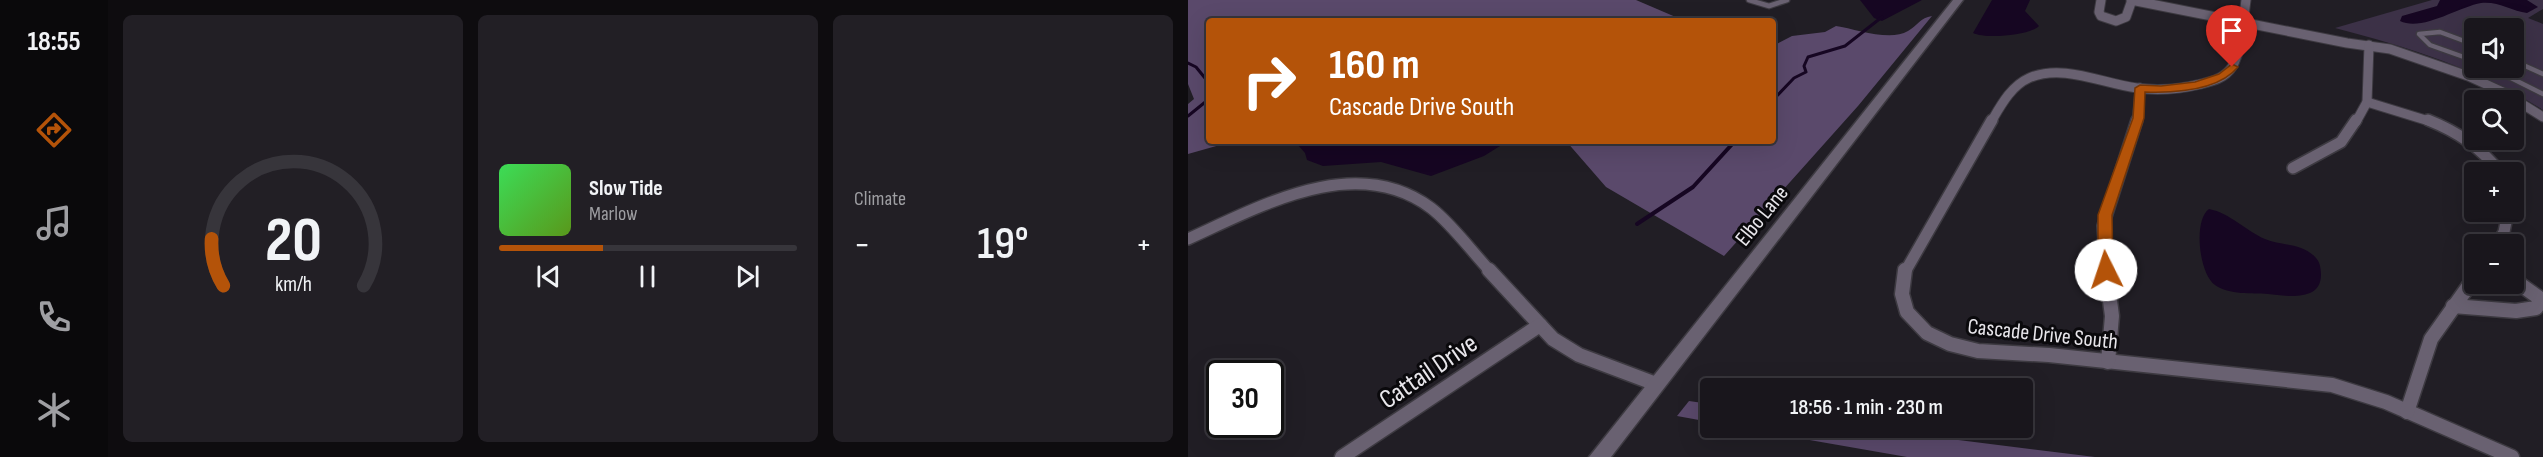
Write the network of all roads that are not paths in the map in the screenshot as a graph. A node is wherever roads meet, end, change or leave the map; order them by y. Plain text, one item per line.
1 (1749, 0) edge
2 (1787, 0) edge
3 (1958, 0) edge
4 (2101, 0) edge
5 (2131, 0) edge
6 (2172, 0) edge
7 (2246, 0) edge
8 (2243, 18) junction
9 (2464, 41) edge
10 (2369, 45) junction
11 (2464, 59) edge
12 (2524, 65) edge
13 (2464, 70) edge
14 (2460, 73) junction
15 (2543, 74) edge
16 (2511, 78) edge
17 (2140, 88) junction
18 (2543, 94) edge
19 (2367, 102) junction
20 (2543, 117) edge
21 (2492, 162) edge
22 (2293, 168) dead end
23 (1188, 238) edge
24 (2524, 287) edge
25 (2464, 291) edge
26 (2453, 306) junction
27 (1540, 325) junction
28 (2108, 362) junction
29 (1656, 384) junction
30 (2407, 412) junction
31 (1342, 457) edge
32 (1599, 457) edge
33 (2512, 457) edge

1 - 2 lane
3 - 29 street, Elbo Lane
4 - 5 street
5 - 8 street
6 - 8 street
7 - 8 street, Cascade Drive South
8 - 10 street
8 - 17 street, Cascade Drive South
9 - 11 lane
10 - 14 street
10 - 19 street
12 - 15 lane
13 - 14 lane
14 - 20 street
16 - 18 lane
17 - 28 street
17 - 28 street, Cascade Drive South
19 - 21 street
19 - 22 street
23 - 27 street
24 - 26 street
25 - 26 street
26 - 30 street
27 - 29 street
27 - 31 street, Cattail Drive
28 - 30 street, Cascade Drive South
29 - 32 street, Elbo Lane
30 - 33 street, Cascade Drive South

